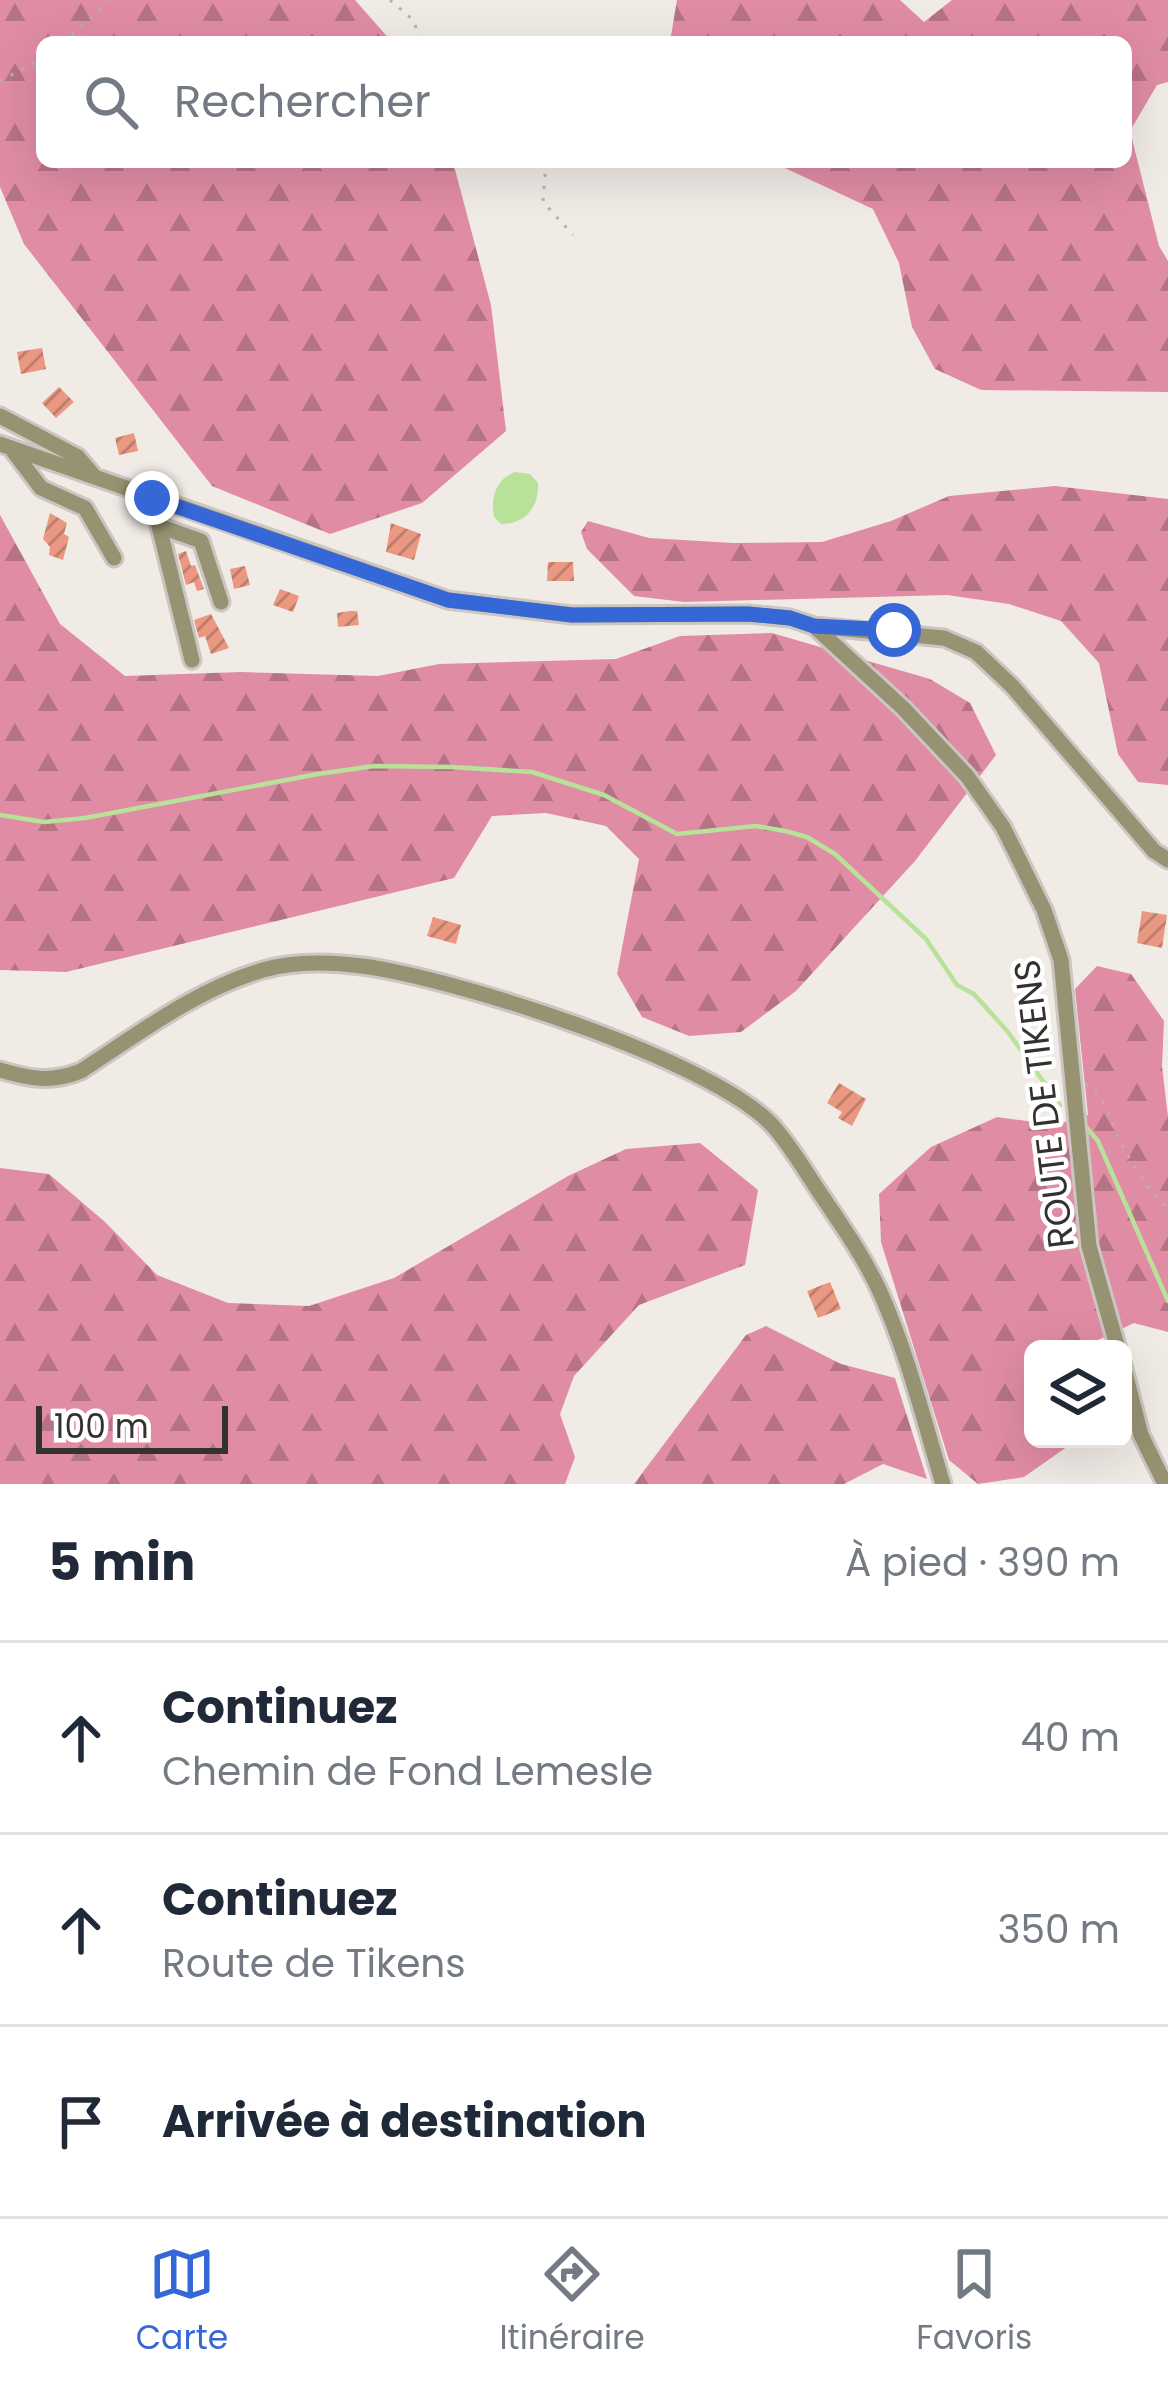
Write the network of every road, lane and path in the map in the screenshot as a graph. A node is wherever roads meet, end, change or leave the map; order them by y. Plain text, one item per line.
1 (106, 0) edge
2 (390, 0) edge
3 (69, 36) edge
4 (420, 36) edge
5 (36, 61) edge
6 (0, 81) edge
7 (546, 168) edge
8 (573, 236) dead end
9 (0, 416) edge
10 (6, 447) edge
11 (98, 479) junction
12 (152, 498) junction
13 (159, 526) junction
14 (114, 558) dead end
15 (221, 602) dead end
16 (814, 626) junction
17 (192, 660) dead end
18 (1168, 860) edge
19 (0, 1070) edge
20 (1074, 1077) junction
21 (1168, 1208) edge
22 (1115, 1340) edge
23 (1132, 1400) edge
24 (943, 1484) edge
25 (1165, 1484) edge

1 - 3 path
2 - 4 path
5 - 6 path
7 - 8 path
9 - 11 street
10 - 11 street
10 - 14 street
11 - 12 street
12 - 13 street
12 - 16 street
13 - 15 street
13 - 17 street
16 - 18 street
16 - 20 street, ROUTE DE TIKENS
19 - 24 street
20 - 21 path
20 - 22 street, ROUTE DE TIKENS
23 - 25 street

